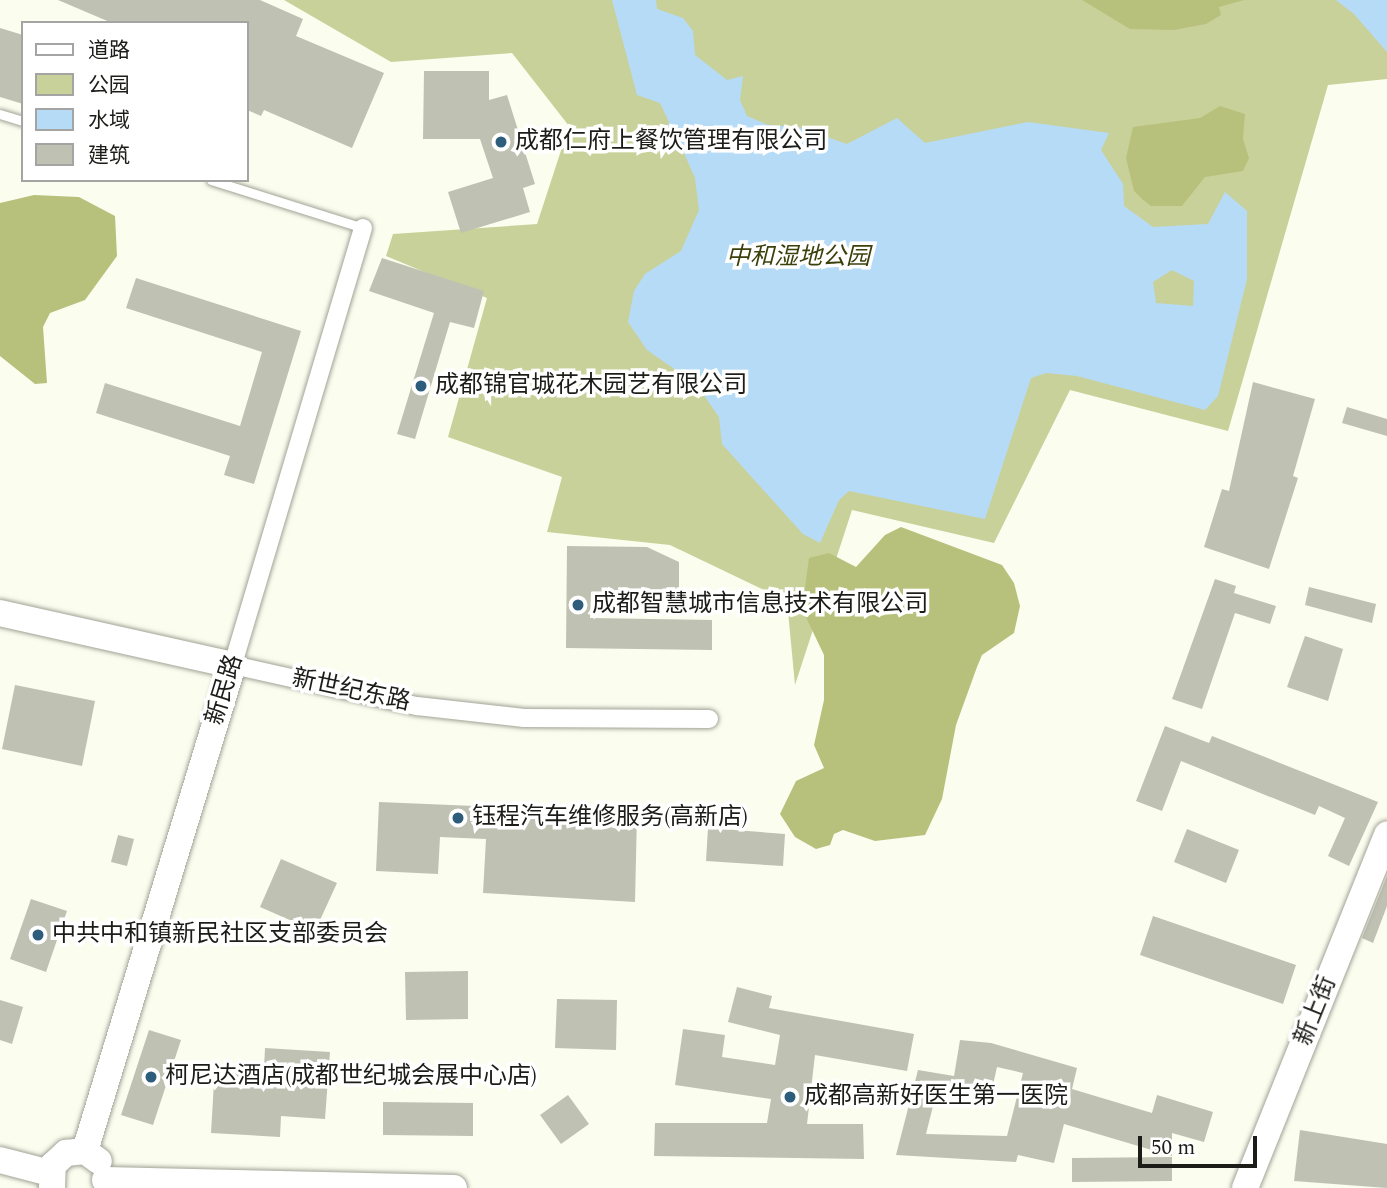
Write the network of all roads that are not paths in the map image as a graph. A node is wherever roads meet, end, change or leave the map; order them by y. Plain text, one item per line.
1 (0, 114) edge
2 (21, 120) edge
3 (217, 182) edge
4 (363, 228) joint
5 (0, 613) edge
6 (233, 665) junction
7 (709, 719) dead end
8 (1387, 834) edge
9 (85, 1151) junction
10 (0, 1160) edge
11 (51, 1181) edge
12 (104, 1184) edge
13 (454, 1188) edge
14 (1245, 1188) edge

1 - 2 lane
3 - 4 lane
4 - 6 street, 新民路
5 - 6 main road, 新世纪东路
6 - 7 street, 新世纪东路
6 - 9 main road, 新民路
8 - 14 main road, 新上街
9 - 11 main road
9 - 12 main road
10 - 11 main road
12 - 13 main road

